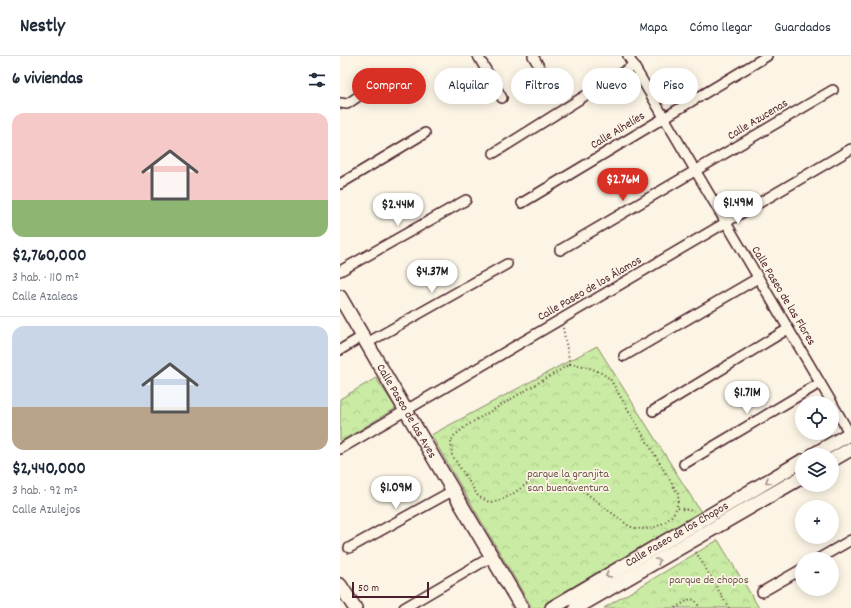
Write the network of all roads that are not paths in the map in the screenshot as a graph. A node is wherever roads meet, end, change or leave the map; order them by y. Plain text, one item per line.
1 (478, 56) edge
2 (628, 56) edge
3 (767, 56) edge
4 (537, 57) edge
5 (634, 65) junction
6 (485, 68) edge
7 (540, 68) dead end
8 (833, 90) dead end
9 (352, 101) edge
10 (340, 103) edge
11 (665, 118) junction
12 (425, 133) dead end
13 (851, 149) edge
14 (494, 153) dead end
15 (696, 171) junction
16 (340, 184) edge
17 (466, 200) dead end
18 (522, 203) dead end
19 (725, 224) junction
20 (560, 250) dead end
21 (507, 264) dead end
22 (340, 271) edge
23 (758, 278) junction
24 (340, 297) edge
25 (788, 329) junction
26 (365, 340) junction
27 (340, 350) edge
28 (624, 356) dead end
29 (820, 383) junction
30 (828, 396) edge
31 (404, 410) junction
32 (653, 411) dead end
33 (839, 414) edge
34 (851, 434) edge
35 (826, 448) edge
36 (340, 449) edge
37 (851, 449) edge
38 (839, 456) edge
39 (684, 464) dead end
40 (795, 466) edge
41 (795, 481) edge
42 (454, 490) junction
43 (851, 540) edge
44 (349, 548) dead end
45 (830, 552) edge
46 (492, 557) junction
47 (795, 573) edge
48 (340, 585) edge
49 (762, 592) dead end
50 (355, 608) edge
51 (404, 608) edge
52 (522, 608) edge
53 (552, 608) edge
54 (576, 608) edge

1 - 6 street
2 - 5 street, Calle Paseo de las Flores
3 - 11 street, Calle Alhelíes
4 - 7 street
5 - 11 street, Calle Paseo de las Flores
5 - 14 street
8 - 15 street, Calle Azucenas
9 - 10 street
11 - 15 street, Calle Paseo de las Flores
11 - 18 street, Calle Alhelíes
12 - 16 street
13 - 19 street, Calle Paseo de los Álamos
15 - 19 street, Calle Paseo de las Flores
15 - 20 street, Calle Azucenas
17 - 22 street
19 - 23 street, Calle Paseo de las Flores
19 - 31 street, Calle Paseo de los Álamos
21 - 26 street
23 - 25 street, Calle Paseo de las Flores
23 - 28 street
24 - 26 main road, Calle Paseo de las Aves
25 - 29 street, Calle Paseo de las Flores
25 - 32 street
26 - 27 street
26 - 31 main road, Calle Paseo de las Aves
29 - 30 street, Calle Paseo de las Flores
29 - 39 street
31 - 36 street, Calle Paseo de los Álamos
31 - 42 main road, Calle Paseo de las Aves
33 - 34 street, Calle Paseo de las Flores
34 - 35 main road
37 - 38 main road
40 -> 53 main road, Calle Paseo de los Chopos
54 -> 41 main road, Calle Paseo de los Chopos
42 - 44 street
42 - 46 main road, Calle Paseo de las Aves
43 - 45 street
46 - 51 street
46 - 52 main road, Calle Paseo de las Aves
47 - 49 street
48 - 50 main road

